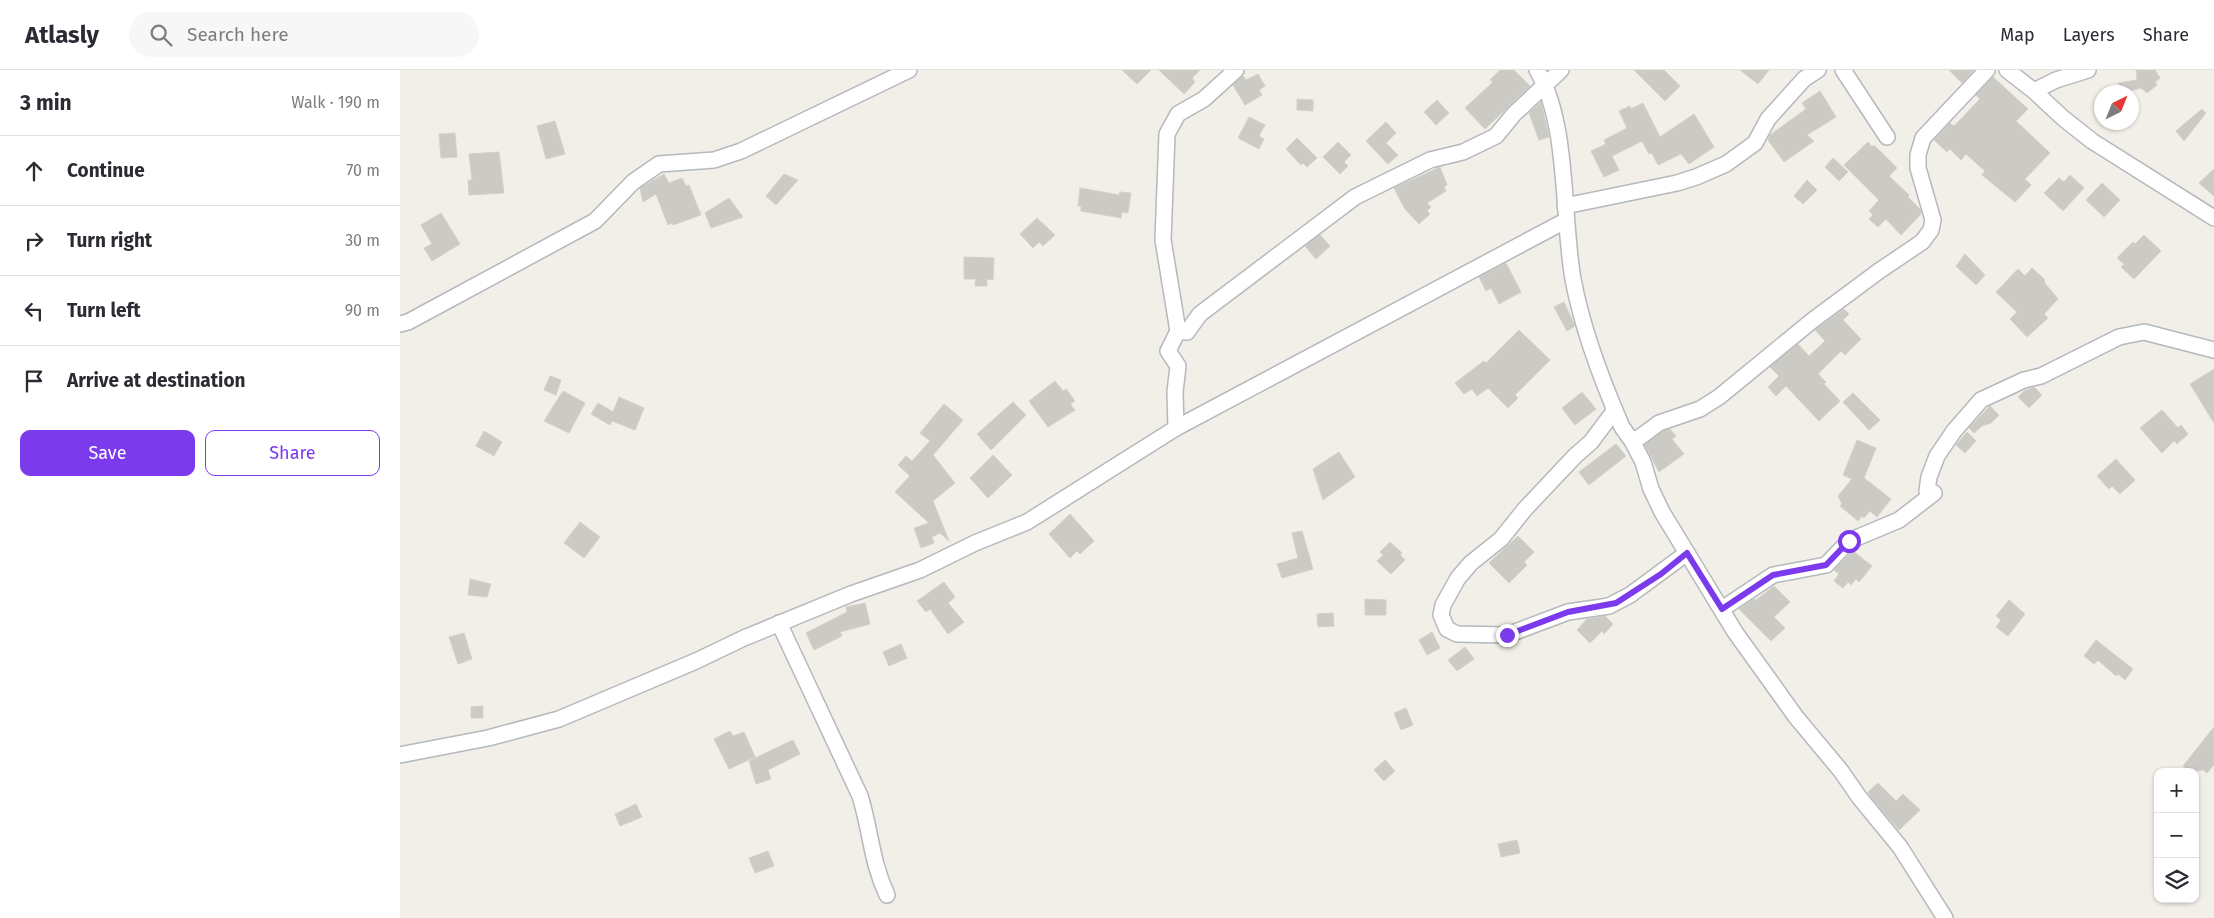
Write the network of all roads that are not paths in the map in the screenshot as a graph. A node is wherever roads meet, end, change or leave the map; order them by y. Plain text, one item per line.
1 (909, 70) edge
2 (1236, 70) edge
3 (1536, 70) edge
4 (1561, 70) edge
5 (1818, 70) edge
6 (1843, 70) edge
7 (1987, 70) edge
8 (2007, 70) edge
9 (2088, 70) edge
10 (1545, 85) junction
11 (2034, 91) junction
12 (1887, 138) dead end
13 (1565, 206) junction
14 (2214, 218) edge
15 (1565, 221) junction
16 (400, 324) edge
17 (1178, 331) junction
18 (2214, 350) edge
19 (1615, 410) junction
20 (1176, 428) junction
21 (1631, 438) junction
22 (1687, 553) junction
23 (1722, 609) junction
24 (778, 624) junction
25 (400, 755) edge
26 (887, 896) dead end
27 (1945, 918) edge

1 - 16 street
2 - 17 street
3 - 10 street
4 - 10 street
5 - 13 street
6 - 12 street
7 - 21 street
8 - 11 street
9 - 11 street
10 - 13 street
10 - 17 street
11 - 14 street
13 - 15 street
15 - 19 street
15 - 20 street
17 - 20 street
18 - 23 street
19 - 21 street
19 - 22 street
20 - 24 street
21 - 22 street
22 - 23 street
23 - 27 street
24 - 25 street
24 - 26 street

